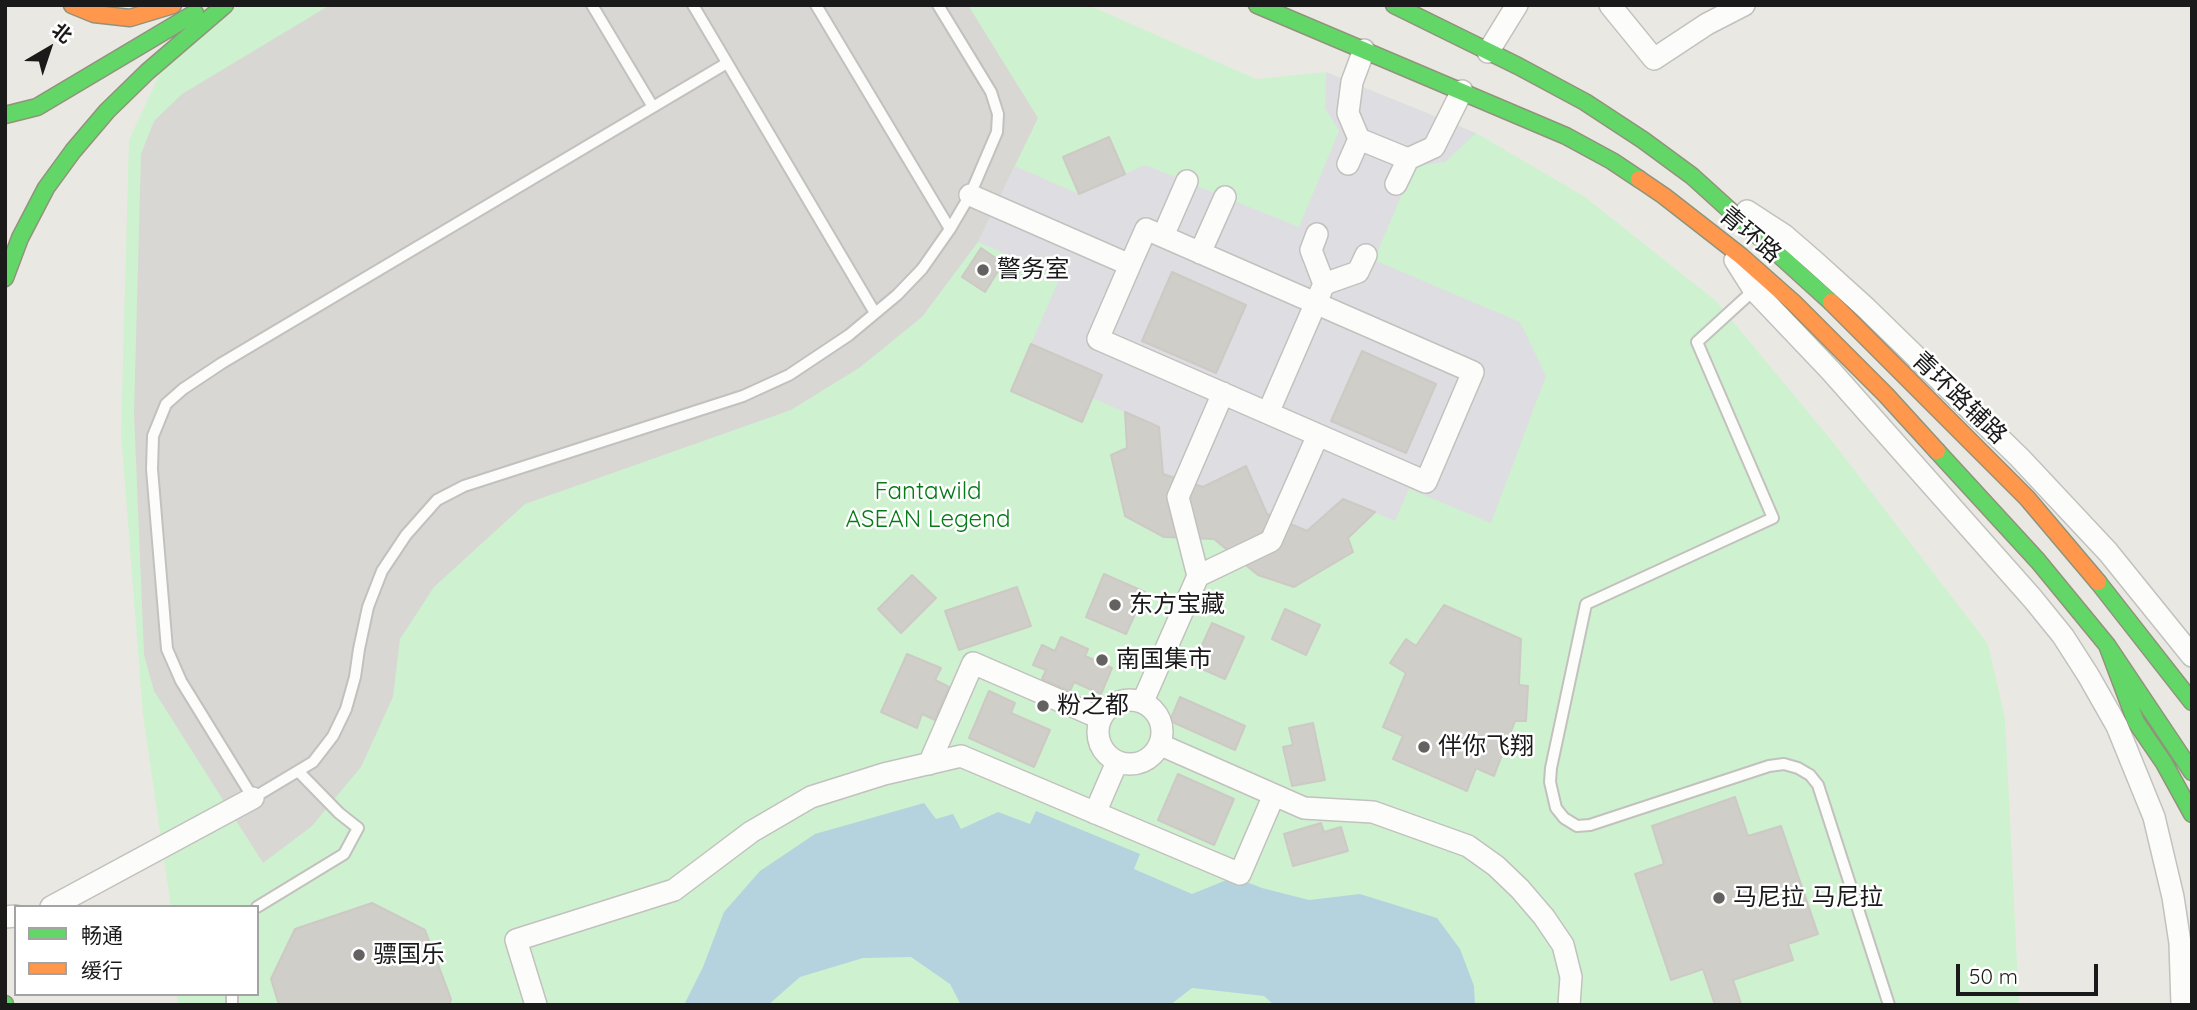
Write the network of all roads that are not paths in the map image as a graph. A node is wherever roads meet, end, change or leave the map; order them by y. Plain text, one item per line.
1 (72, 5) edge
2 (173, 5) edge
3 (207, 5) edge
4 (225, 5) edge
5 (592, 5) edge
6 (693, 5) edge
7 (816, 5) edge
8 (938, 5) edge
9 (1257, 5) edge
10 (1394, 5) edge
11 (1517, 5) edge
12 (1610, 5) edge
13 (1744, 5) edge
14 (1364, 50) junction
15 (1488, 51) junction
16 (727, 63) junction
17 (1462, 91) junction
18 (653, 107) junction
19 (5, 115) edge
20 (1359, 139) junction
21 (1408, 159) junction
22 (1348, 164) dead end
23 (1692, 176) junction
24 (1187, 181) dead end
25 (1396, 184) dead end
26 (970, 195) junction
27 (1225, 197) dead end
28 (950, 229) junction
29 (1317, 234) dead end
30 (1163, 236) junction
31 (1725, 243) junction
32 (1200, 253) junction
33 (1366, 255) dead end
34 (1130, 265) junction
35 (5, 278) edge
36 (1754, 290) junction
37 (1320, 294) junction
38 (875, 313) junction
39 (1223, 393) junction
40 (1268, 413) junction
41 (1318, 435) junction
42 (1198, 576) junction
43 (2107, 645) junction
44 (2192, 656) edge
45 (1143, 701) junction
46 (2192, 702) edge
47 (1100, 718) junction
48 (1160, 745) junction
49 (1117, 762) junction
50 (929, 764) junction
51 (299, 772) junction
52 (2192, 772) edge
53 (1274, 795) junction
54 (253, 798) junction
55 (1095, 813) junction
56 (2192, 814) edge
57 (55, 905) edge
58 (259, 906) edge
59 (536, 1005) edge
60 (1569, 1005) edge
61 (1889, 1005) edge
62 (2182, 1005) edge

1 - 2 main road
3 - 19 main road
4 - 35 main road
5 - 18 lane
6 - 16 lane
7 - 28 lane
8 - 26 lane
9 - 14 main road, 青环路
10 - 15 main road, 青环路
11 - 15 street
12 - 13 street
14 - 17 main road, 青环路
14 - 20 street
15 - 23 main road, 青环路
16 - 18 lane
16 - 38 lane
17 - 21 street
17 - 31 main road, 青环路
18 - 54 lane
20 - 21 street
20 - 22 street
21 - 25 street
23 - 44 street, 青环路辅路
23 - 46 main road, 青环路
24 - 30 street
26 - 28 lane
26 - 34 street
27 - 32 street
28 - 38 lane
29 - 37 street
30 - 32 street
30 - 34 street
31 - 36 street
31 - 43 main road, 青环路
32 - 37 street
33 - 37 street
34 - 39 street
36 - 61 lane
36 - 62 street
37 - 40 street
37 - 41 street
38 - 51 lane
39 - 40 street
39 - 42 street
40 - 41 street
41 - 42 street
42 - 45 street
43 - 52 main road
43 - 56 main road
45 - 47 street
45 - 48 street
47 - 49 street
47 - 50 street
48 - 49 street
48 - 53 street
49 - 55 street
50 - 55 street
50 - 59 street
51 - 54 lane
51 - 58 lane
53 - 55 street
53 - 60 street
54 - 57 street

